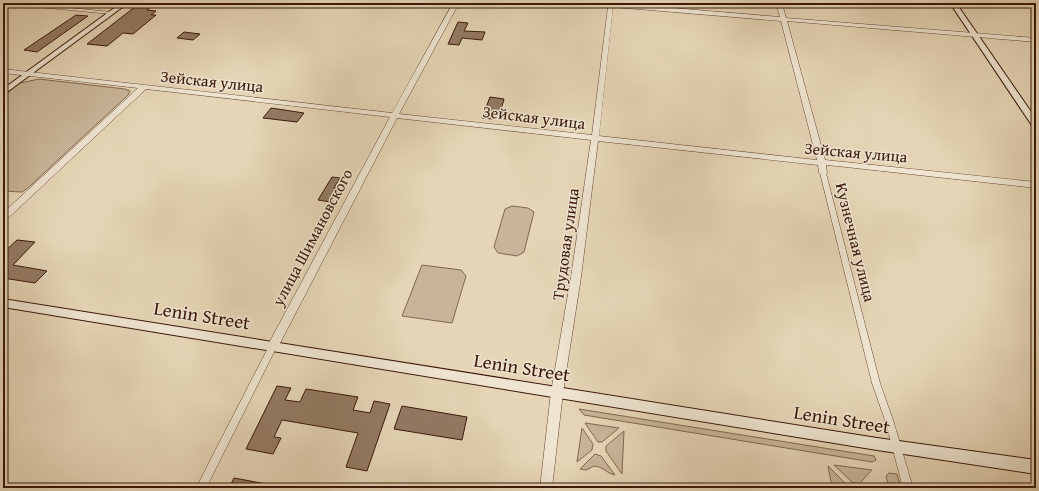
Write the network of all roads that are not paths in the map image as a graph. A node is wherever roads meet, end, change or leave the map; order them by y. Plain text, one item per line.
1 (7, 3) edge
2 (125, 3) edge
3 (456, 3) edge
4 (583, 3) edge
5 (779, 3) edge
6 (953, 3) edge
7 (611, 4) edge
8 (111, 13) junction
9 (783, 19) junction
10 (974, 34) junction
11 (1036, 40) edge
12 (3, 71) edge
13 (29, 74) junction
14 (144, 87) junction
15 (3, 93) edge
16 (395, 114) junction
17 (1036, 125) edge
18 (595, 138) junction
19 (821, 163) junction
20 (823, 173) joint
21 (1036, 185) edge
22 (3, 218) edge
23 (3, 303) edge
24 (273, 346) junction
25 (557, 392) junction
26 (896, 447) junction
27 (1036, 467) edge
28 (201, 488) edge
29 (546, 488) edge
30 (908, 488) edge

1 - 8 street
2 - 8 main road
3 - 16 street, улица Шимановского
4 - 7 street
5 - 9 street, Кузнечная улица
6 - 10 main road
7 - 9 street
7 - 18 street, Трудовая улица
8 - 13 main road
9 - 10 street
9 - 19 street, Кузнечная улица
10 - 11 street
10 - 17 main road
12 - 13 street, Зейская улица
13 - 14 street, Зейская улица
13 - 15 main road
14 - 16 street, Зейская улица
14 - 22 street
16 - 18 street, Зейская улица
16 - 24 street, улица Шимановского
18 - 19 street, Зейская улица
18 - 25 street, Трудовая улица
19 - 20 street, Кузнечная улица
19 - 21 street, Зейская улица
20 - 26 street, Кузнечная улица
23 - 24 main road, Lenin Street
24 - 25 main road, Lenin Street
24 - 28 street, улица Шимановского
25 - 26 main road, Lenin Street
25 - 29 street, Трудовая улица
26 - 27 main road, Lenin Street
26 - 30 street, Кузнечная улица

